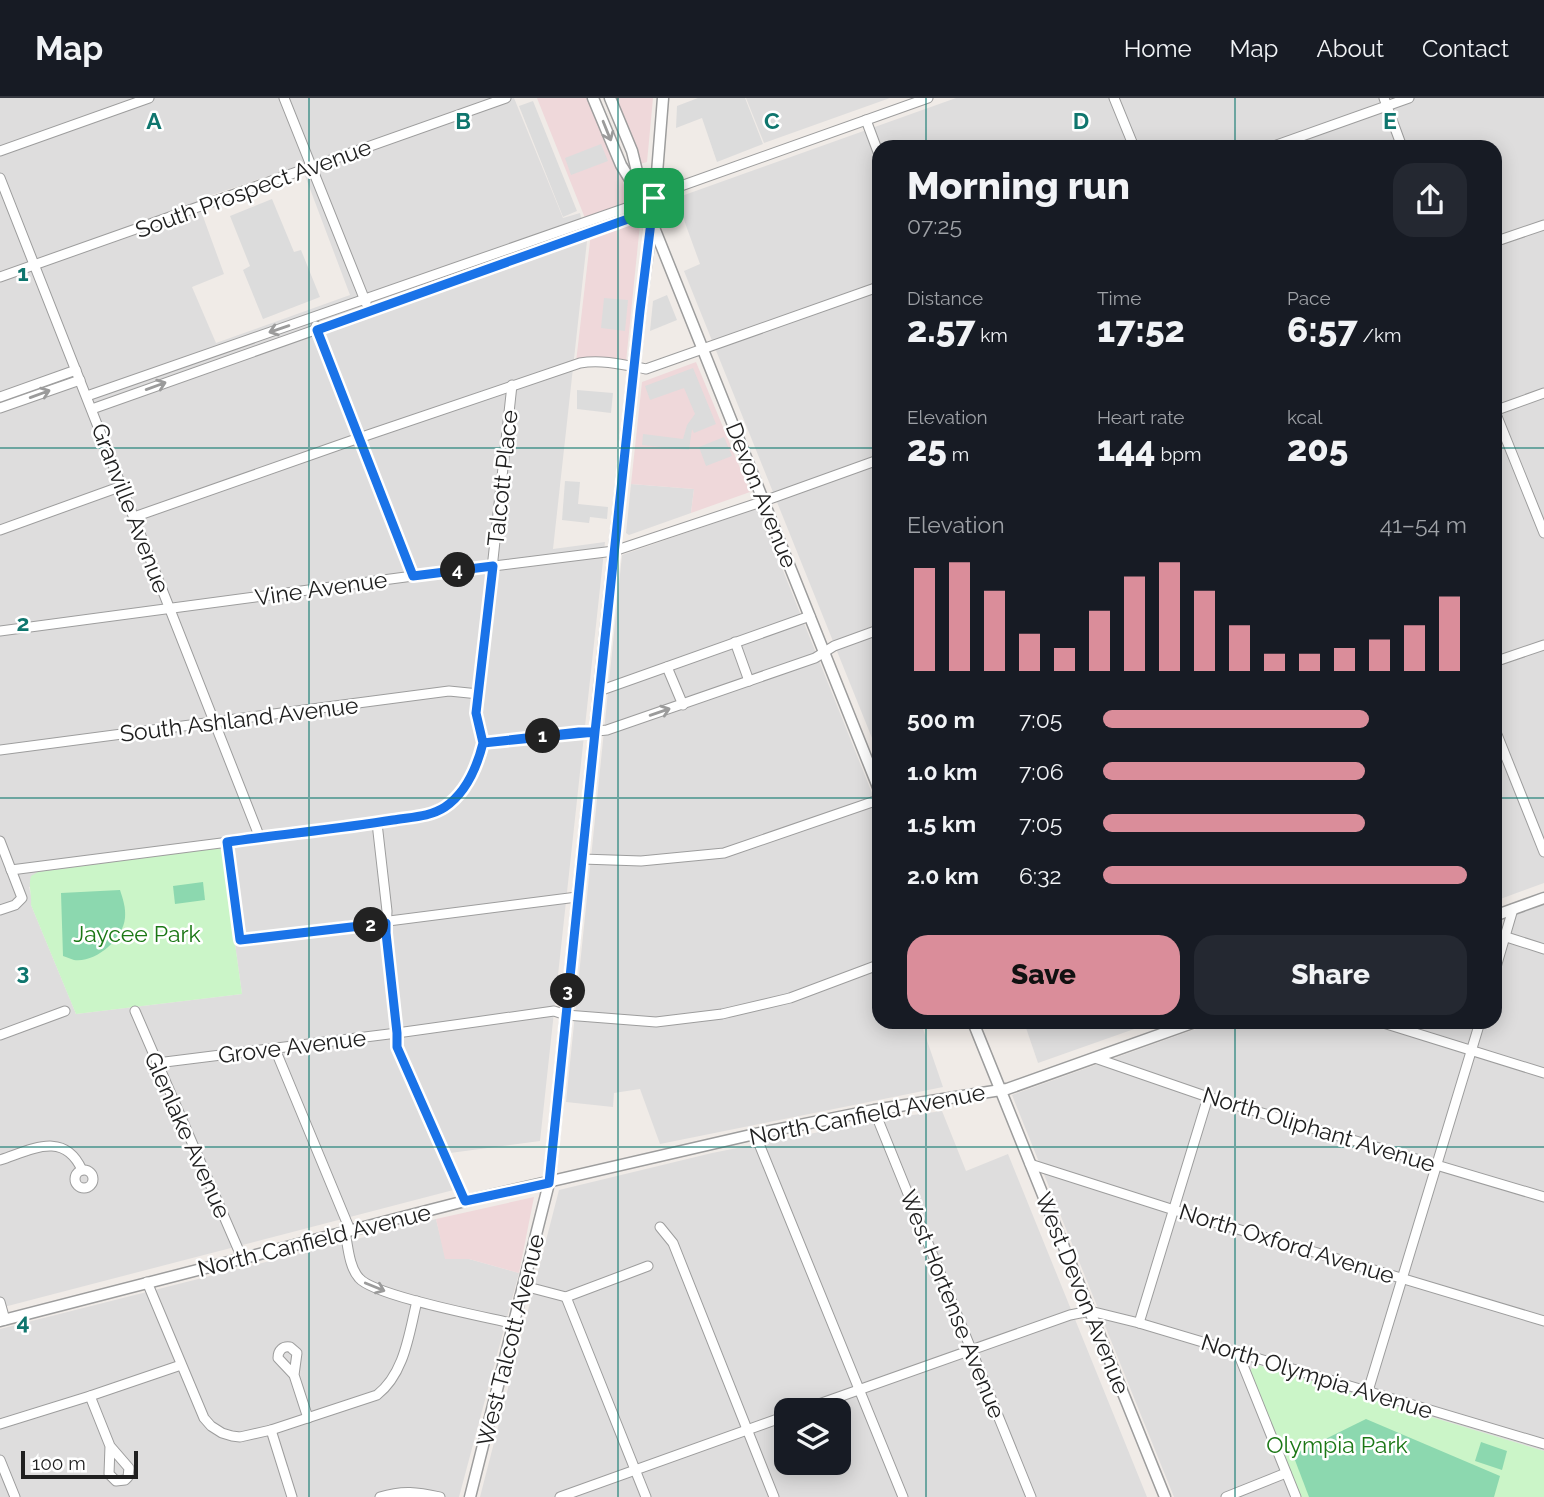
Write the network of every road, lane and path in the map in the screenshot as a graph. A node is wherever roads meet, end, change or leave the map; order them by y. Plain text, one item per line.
1 (149, 98) edge
2 (284, 98) edge
3 (506, 98) edge
4 (593, 98) edge
5 (610, 98) edge
6 (663, 98) edge
7 (928, 98) edge
8 (1114, 98) edge
9 (1409, 98) edge
10 (1386, 102) edge
11 (866, 120) junction
12 (874, 140) edge
13 (1131, 140) edge
14 (1289, 140) edge
15 (1400, 140) edge
16 (0, 151) edge
17 (312, 167) junction
18 (0, 178) edge
19 (650, 201) junction
20 (651, 220) junction
21 (1544, 225) edge
22 (1502, 239) edge
23 (35, 265) junction
24 (0, 277) edge
25 (872, 288) edge
26 (365, 299) junction
27 (370, 311) junction
28 (312, 317) junction
29 (317, 330) junction
30 (703, 349) junction
31 (634, 366) junction
32 (76, 370) junction
33 (80, 380) junction
34 (512, 385) junction
35 (1544, 393) edge
36 (87, 396) junction
37 (0, 397) edge
38 (0, 408) edge
39 (1502, 408) edge
40 (92, 409) junction
41 (1502, 428) edge
42 (359, 438) junction
43 (872, 462) edge
44 (122, 486) junction
45 (764, 501) junction
46 (134, 517) junction
47 (0, 530) edge
48 (1544, 533) edge
49 (614, 551) junction
50 (493, 566) junction
51 (413, 576) junction
52 (170, 608) junction
53 (810, 616) junction
54 (0, 631) edge
55 (872, 631) edge
56 (735, 642) junction
57 (1544, 645) edge
58 (825, 652) junction
59 (1502, 659) edge
60 (667, 667) junction
61 (749, 681) junction
62 (598, 691) junction
63 (479, 694) junction
64 (682, 705) junction
65 (215, 722) junction
66 (595, 732) junction
67 (483, 743) junction
68 (1502, 747) edge
69 (0, 750) edge
70 (872, 756) edge
71 (872, 802) edge
72 (377, 823) junction
73 (260, 838) junction
74 (0, 841) edge
75 (227, 842) junction
76 (1544, 852) edge
77 (582, 859) junction
78 (11, 870) junction
79 (577, 897) junction
80 (1544, 898) edge
81 (1513, 909) junction
82 (0, 910) edge
83 (1502, 913) edge
84 (386, 923) junction
85 (1502, 936) edge
86 (1506, 937) junction
87 (1502, 949) edge
88 (1544, 949) edge
89 (872, 967) edge
90 (65, 1011) dead end
91 (135, 1011) dead end
92 (566, 1015) junction
93 (976, 1029) edge
94 (1176, 1029) edge
95 (1402, 1029) edge
96 (1478, 1029) edge
97 (397, 1033) junction
98 (0, 1035) edge
99 (275, 1049) junction
100 (1471, 1051) junction
101 (1095, 1058) junction
102 (157, 1063) junction
103 (1544, 1073) edge
104 (1000, 1090) junction
105 (1208, 1097) junction
106 (874, 1110) junction
107 (755, 1134) junction
108 (0, 1160) edge
109 (1031, 1164) junction
110 (1437, 1165) junction
111 (82, 1170) dead end
112 (549, 1183) junction
113 (1544, 1196) edge
114 (465, 1201) junction
115 (1174, 1210) junction
116 (660, 1227) dead end
117 (348, 1231) junction
118 (242, 1258) junction
119 (648, 1266) dead end
120 (1402, 1278) junction
121 (147, 1282) junction
122 (524, 1286) junction
123 (566, 1297) junction
124 (417, 1301) junction
125 (0, 1302) edge
126 (1090, 1311) junction
127 (2, 1320) edge
128 (1544, 1321) edge
129 (1139, 1323) junction
130 (515, 1324) junction
131 (972, 1350) junction
132 (1238, 1353) junction
133 (181, 1365) junction
134 (294, 1375) dead end
135 (860, 1390) junction
136 (1368, 1391) junction
137 (90, 1396) junction
138 (837, 1398) edge
139 (308, 1418) junction
140 (774, 1420) edge
141 (0, 1424) edge
142 (271, 1430) junction
143 (747, 1430) junction
144 (1544, 1444) edge
145 (110, 1446) dead end
146 (0, 1460) edge
147 (635, 1470) junction
148 (1286, 1473) junction
149 (15, 1497) edge
150 (292, 1497) edge
151 (380, 1497) edge
152 (440, 1497) edge
153 (470, 1497) edge
154 (559, 1497) edge
155 (646, 1497) edge
156 (774, 1497) edge
157 (903, 1497) edge
158 (1031, 1497) edge
159 (1165, 1497) edge
160 (1226, 1497) edge
161 (1296, 1497) edge

1 - 16 street
2 - 17 street
3 - 17 street, South Prospect Avenue
4 -> 19 street, Devon Avenue
5 - 19 street, Devon Avenue
6 - 19 street
7 - 11 street
8 - 13 street
9 - 10 street
10 - 14 street
10 - 15 street
11 - 12 street
11 - 19 street
17 - 23 street, South Prospect Avenue
17 - 26 street
18 - 23 street, Granville Avenue
19 - 20 street, Devon Avenue
19 - 26 street
19 - 27 street
20 - 30 street, Devon Avenue
20 - 31 street, West Talcott Avenue
21 - 22 street
23 - 24 street, South Prospect Avenue
23 - 32 street, Granville Avenue
25 - 30 street
26 - 27 street
26 - 28 street
27 - 29 street
28 - 29 street
28 -> 36 street
40 -> 29 street
29 - 42 street
30 - 31 street
30 - 45 street, Devon Avenue
31 - 34 street
31 - 49 street, West Talcott Avenue
32 - 33 street, Granville Avenue
32 - 37 street
33 - 36 street, Granville Avenue
38 -> 33 street
34 - 42 street
34 - 50 street, Talcott Place
35 - 39 street
36 - 40 street, Granville Avenue
40 - 44 street, Granville Avenue
41 - 48 street
42 - 46 street
42 - 51 street
43 - 45 street, Vine Avenue
44 - 46 street, Granville Avenue
44 - 47 street
45 - 49 street, Vine Avenue
45 - 53 street, Devon Avenue
46 - 52 street, Granville Avenue
49 - 50 street, Vine Avenue
49 - 62 street, West Talcott Avenue
50 - 51 street, Vine Avenue
50 - 63 street, Talcott Place
51 - 52 street, Vine Avenue
52 - 54 street, Vine Avenue
52 - 65 street, Granville Avenue
53 - 56 street
53 - 58 street, Devon Avenue
55 - 58 street
56 - 60 street
56 - 61 street
57 - 59 street
58 - 61 street
58 - 70 street, Devon Avenue
60 - 62 street
60 - 64 street
61 - 64 street
62 - 66 street, West Talcott Avenue
63 - 65 street, South Ashland Avenue
63 - 67 street, Talcott Place
66 -> 64 street
65 - 69 street, South Ashland Avenue
65 - 73 street, Granville Avenue
66 - 67 street
66 - 77 street, West Talcott Avenue
67 - 72 street
68 - 76 street
71 - 77 street
72 - 73 street
72 - 84 street
73 - 75 street
74 - 78 street
75 - 78 street
75 - 84 street
77 - 79 street, West Talcott Avenue
78 - 82 street
79 - 84 street
79 - 92 street, West Talcott Avenue
80 - 81 street
81 - 83 street
81 - 86 street
84 - 97 street
85 - 86 street
86 - 87 street
86 - 88 street
89 - 92 street, Grove Avenue
90 - 98 street
91 - 102 street, Glenlake Avenue
92 - 97 street, Grove Avenue
92 - 112 street, West Talcott Avenue
93 - 104 street
94 - 101 street, North Canfield Avenue
95 - 100 street
96 - 100 street
97 - 99 street, Grove Avenue
97 - 114 street
99 - 102 street, Grove Avenue
99 - 117 street
100 - 103 street
100 - 110 street
101 - 104 street, North Canfield Avenue
101 - 105 street, North Oliphant Avenue
102 - 118 street, Glenlake Avenue
104 - 106 street, North Canfield Avenue
104 - 109 street, West Devon Avenue
105 - 110 street, North Oliphant Avenue
105 - 115 street
106 - 107 street, North Canfield Avenue
106 - 131 street, West Hortense Avenue
107 - 112 street, North Canfield Avenue
107 - 135 street
108 - 111 street
109 - 115 street, North Oxford Avenue
109 - 126 street, West Devon Avenue
110 - 113 street, North Oliphant Avenue
110 - 120 street
112 - 114 street, North Canfield Avenue
112 - 122 street, West Talcott Avenue
114 - 117 street, North Canfield Avenue
115 - 120 street, North Oxford Avenue
115 - 129 street
116 - 143 street
117 - 118 street, North Canfield Avenue
117 -> 124 street
118 - 121 street, North Canfield Avenue
119 - 123 street
120 - 128 street, North Oxford Avenue
120 - 136 street
121 - 127 street, North Canfield Avenue
121 - 133 street
122 - 123 street
122 - 130 street, West Talcott Avenue
123 - 147 street
124 - 130 street
124 - 139 street
125 - 127 street
126 - 129 street, North Olympia Avenue
126 - 131 street
126 - 159 street, West Devon Avenue
129 - 132 street, North Olympia Avenue
130 - 153 street, West Talcott Avenue
131 - 135 street
131 - 158 street, West Hortense Avenue
132 - 136 street, North Olympia Avenue
132 - 148 street
133 - 137 street
133 - 142 street
134 - 139 street
135 - 138 street
135 - 157 street
136 - 144 street, North Olympia Avenue
137 - 141 street
137 - 145 street
139 - 142 street
140 - 143 street
142 - 150 street
143 - 147 street
143 - 156 street
146 - 149 street
147 - 154 street
147 - 155 street
148 - 160 street
148 - 161 street
151 - 152 street

